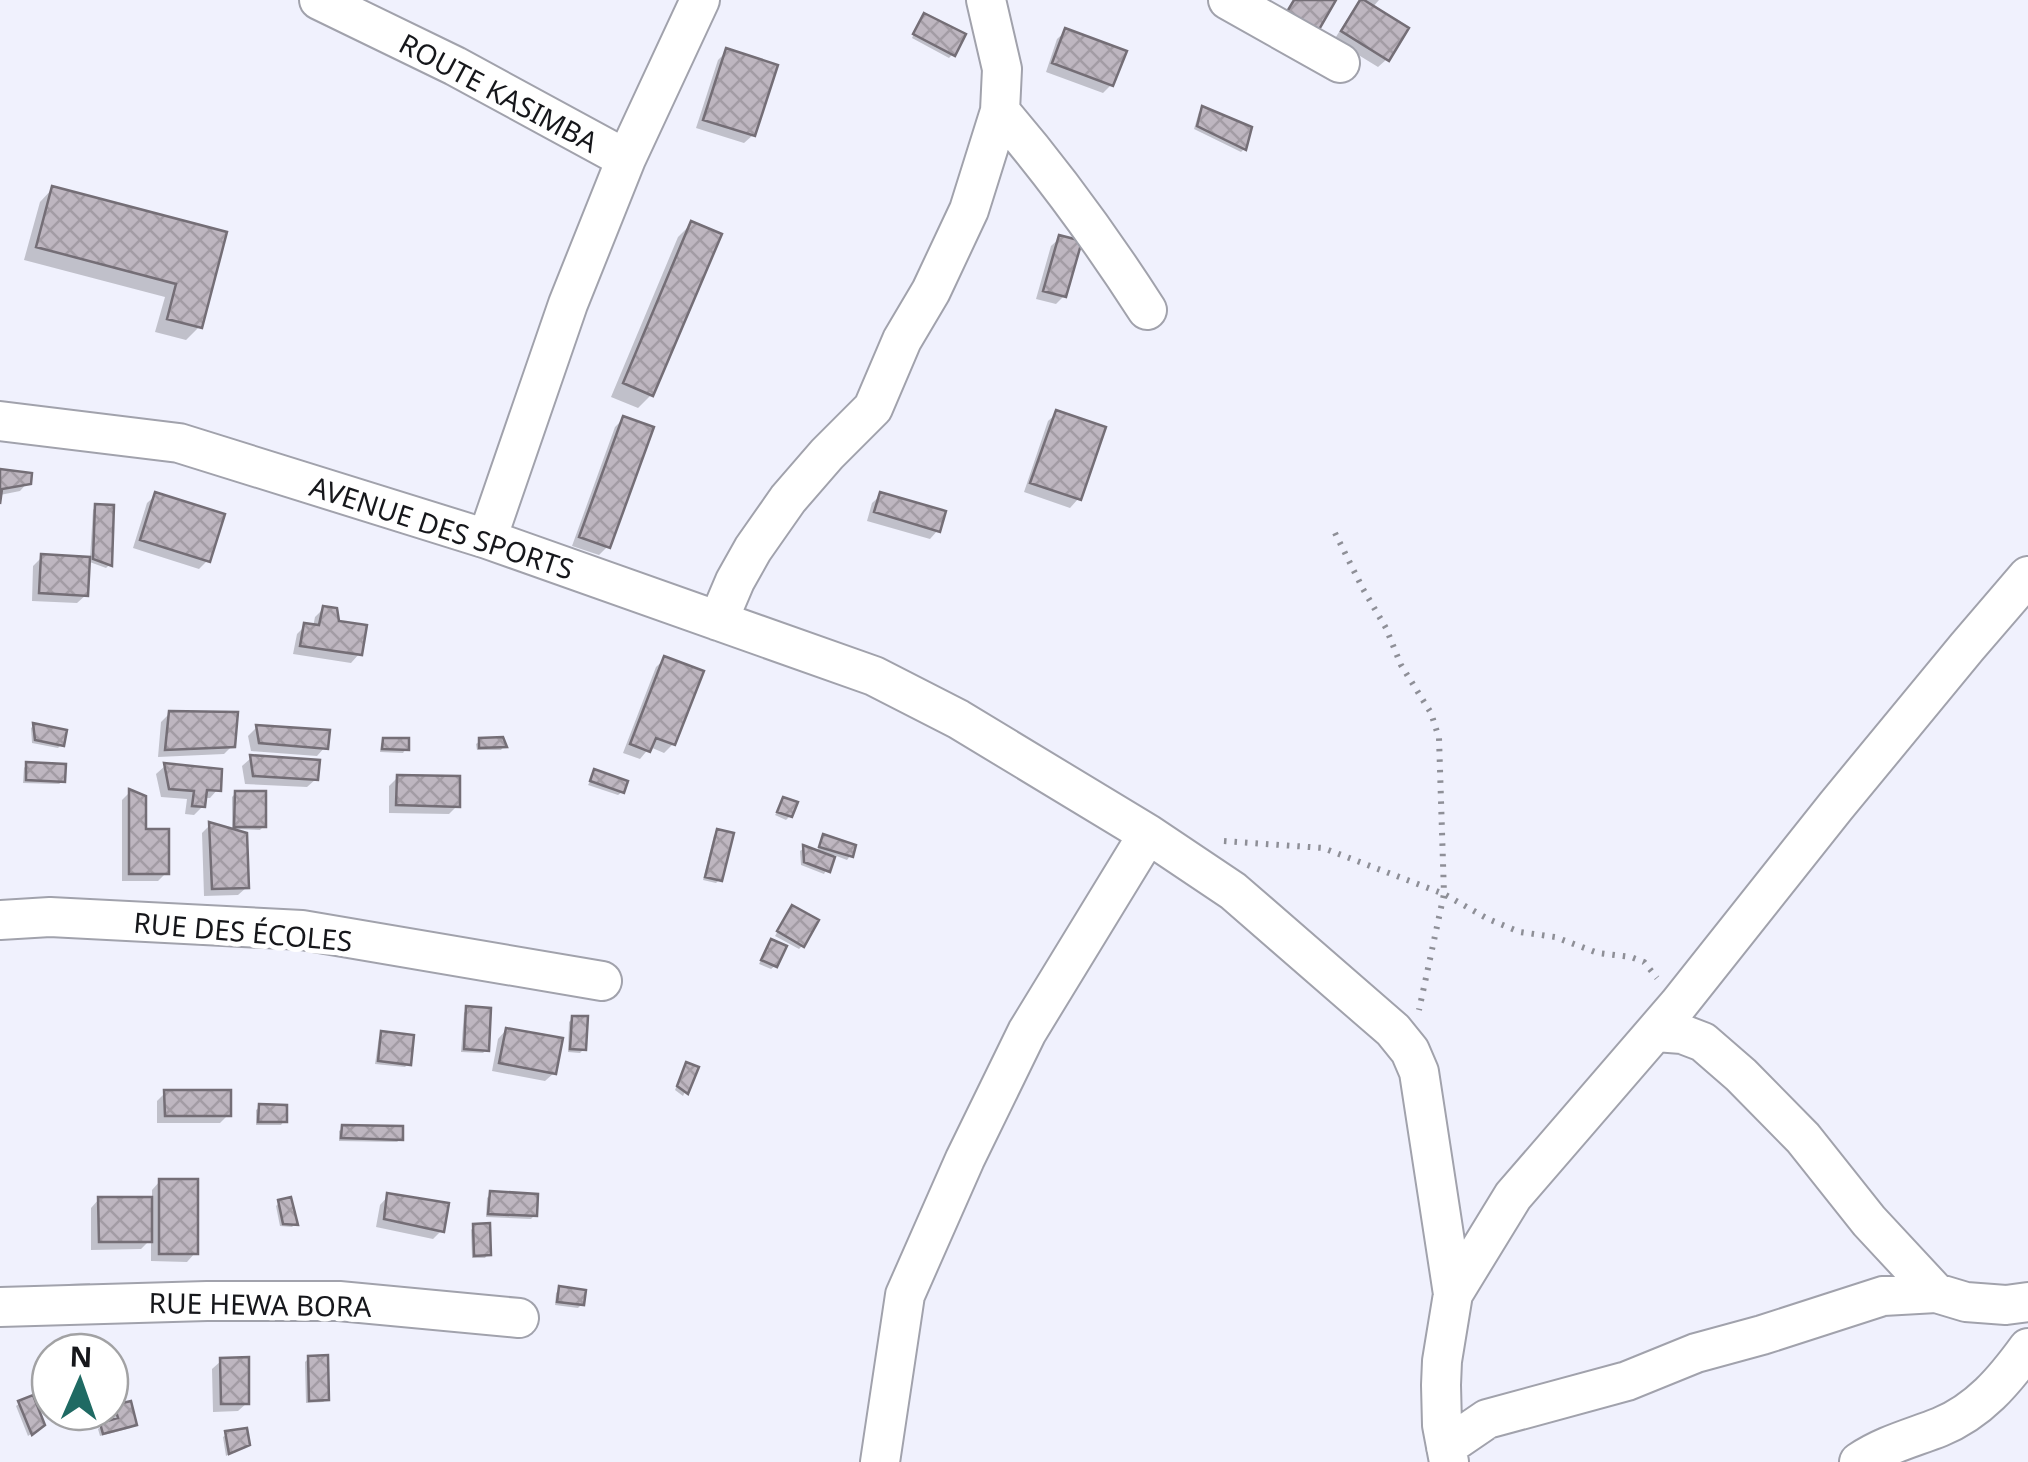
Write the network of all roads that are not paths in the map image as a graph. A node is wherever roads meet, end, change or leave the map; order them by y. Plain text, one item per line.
1 (319, 0) edge
2 (700, 0) edge
3 (986, 0) edge
4 (1228, 0) edge
5 (1340, 63) dead end
6 (1000, 111) junction
7 (626, 159) junction
8 (1147, 310) dead end
9 (0, 421) edge
10 (487, 539) junction
11 (2028, 576) edge
12 (718, 621) junction
13 (1148, 834) junction
14 (0, 920) edge
15 (602, 981) dead end
16 (1667, 1018) junction
17 (1936, 1293) junction
18 (1453, 1294) junction
19 (2028, 1302) edge
20 (0, 1307) edge
21 (519, 1318) dead end
22 (2028, 1348) edge
23 (1447, 1455) edge
24 (880, 1462) edge
25 (1859, 1462) edge

1 - 7 street, ROUTE KASIMBA
2 - 7 street
3 - 6 street
4 - 5 street
6 - 8 street
6 - 12 street
7 - 10 street
9 - 10 street, AVENUE DES SPORTS
10 - 12 street, AVENUE DES SPORTS
11 - 16 street
12 - 13 street, AVENUE DES SPORTS
13 - 18 street, AVENUE DES SPORTS
13 - 24 street
14 - 15 street, RUE DES ÉCOLES
16 - 17 street
16 - 18 street
17 - 19 street
17 - 23 street
18 - 23 street
20 - 21 street, RUE HEWA BORA
22 - 25 street

